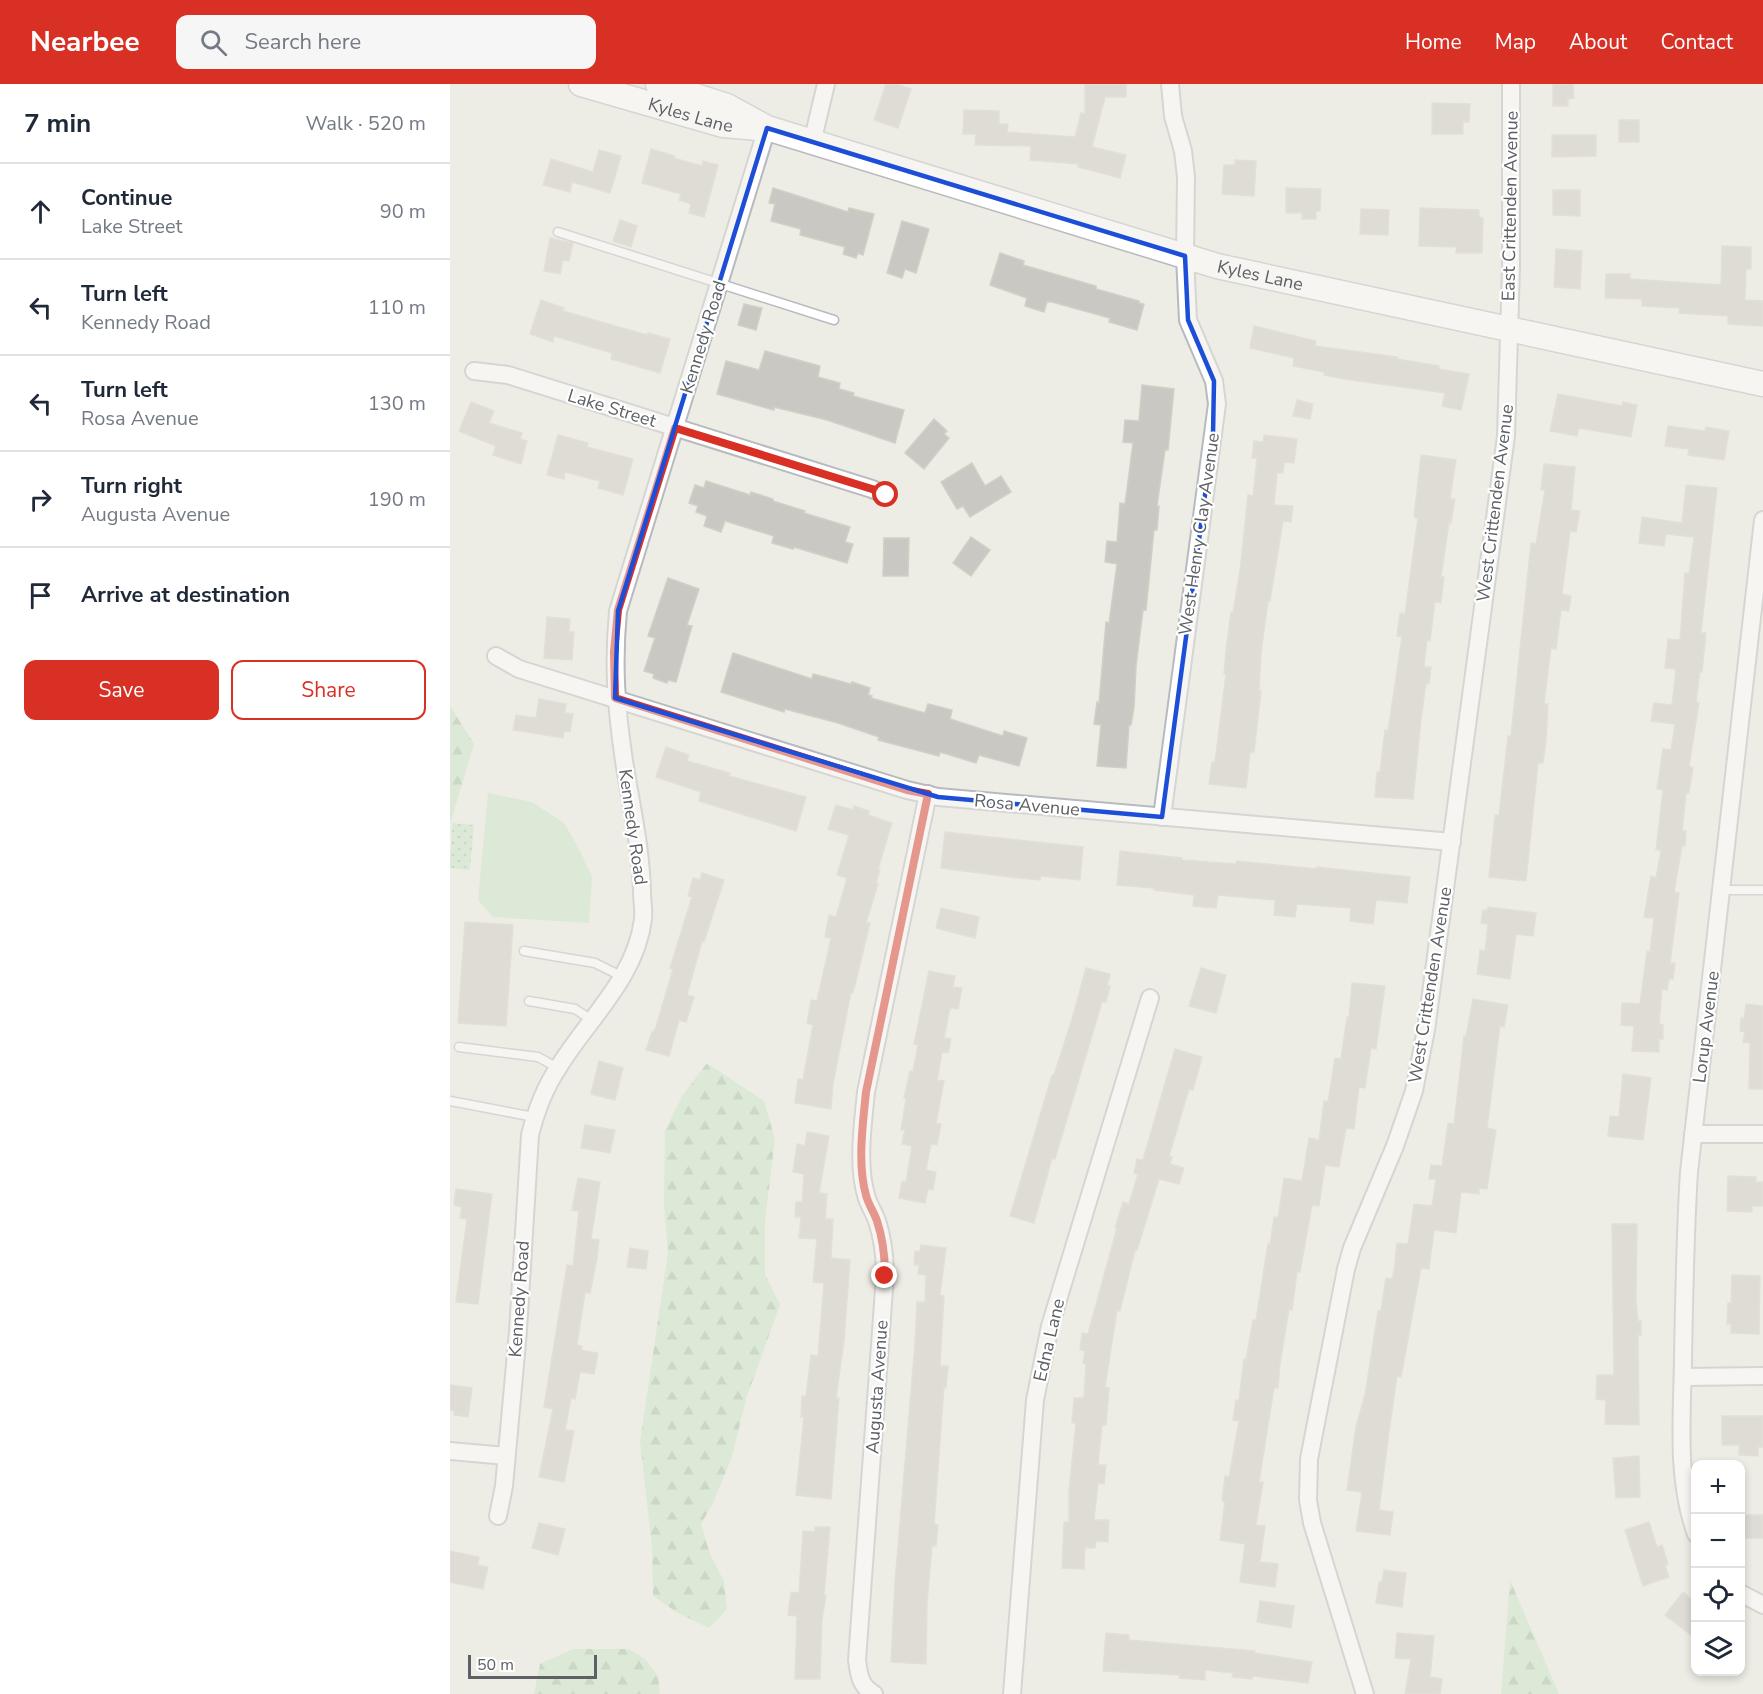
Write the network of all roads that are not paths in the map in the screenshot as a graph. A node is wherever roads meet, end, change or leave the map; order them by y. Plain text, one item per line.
1 (581, 84) edge
2 (658, 84) edge
3 (826, 84) edge
4 (1170, 84) edge
5 (1511, 84) edge
6 (767, 128) junction
7 (812, 142) junction
8 (558, 232) dead end
9 (1185, 256) junction
10 (720, 283) junction
11 (834, 320) dead end
12 (1508, 327) junction
13 (474, 371) dead end
14 (1763, 384) edge
15 (675, 428) junction
16 (886, 495) dead end
17 (1763, 520) edge
18 (496, 656) dead end
19 (615, 698) junction
20 (928, 794) junction
21 (1162, 817) junction
22 (1452, 842) junction
23 (1722, 890) junction
24 (1763, 890) edge
25 (524, 951) dead end
26 (621, 976) junction
27 (1150, 998) dead end
28 (528, 1001) dead end
29 (592, 1020) junction
30 (459, 1047) dead end
31 (558, 1068) junction
32 (450, 1101) edge
33 (534, 1117) junction
34 (1693, 1134) junction
35 (1763, 1134) edge
36 (1763, 1376) edge
37 (1683, 1377) junction
38 (450, 1451) edge
39 (506, 1456) junction
40 (498, 1516) dead end
41 (1691, 1522) edge
42 (1745, 1596) edge
43 (1763, 1605) edge
44 (874, 1694) edge
45 (1012, 1694) edge
46 (1365, 1694) edge

1 - 6 main road, Kyles Lane
2 - 6 main road, Kyles Lane
3 - 7 street
4 - 9 street, West Henry Clay Avenue
5 - 12 street, East Crittenden Avenue
6 - 7 main road, Kyles Lane
6 - 10 street, Kennedy Road
7 - 9 main road, Kyles Lane
8 - 10 lane
9 - 12 main road, Kyles Lane
9 - 21 street, West Henry Clay Avenue
10 - 11 lane
10 - 15 street, Kennedy Road
12 - 14 main road, Kyles Lane
12 - 22 street, West Crittenden Avenue
13 - 15 street, Lake Street
15 - 16 street, Lake Street
15 - 19 street, Kennedy Road
17 - 23 street, Lorup Avenue
18 - 19 street, Rosa Avenue
19 - 20 street, Rosa Avenue
19 - 26 street, Kennedy Road
20 - 21 street, Rosa Avenue
20 - 44 street, Augusta Avenue
21 - 22 street, Rosa Avenue
22 - 46 street, West Crittenden Avenue
23 - 24 lane
23 - 34 street, Lorup Avenue
25 - 26 lane
26 - 29 street, Kennedy Road
27 - 45 street, Edna Lane
28 - 29 lane
29 - 31 street, Kennedy Road
30 - 31 lane
31 - 33 street, Kennedy Road
32 - 33 lane
33 - 39 street, Kennedy Road
34 - 35 street
34 - 37 street, Lorup Avenue
36 - 37 street
37 - 41 street, Lorup Avenue
38 - 39 street
39 - 40 street, Kennedy Road
42 - 43 street

